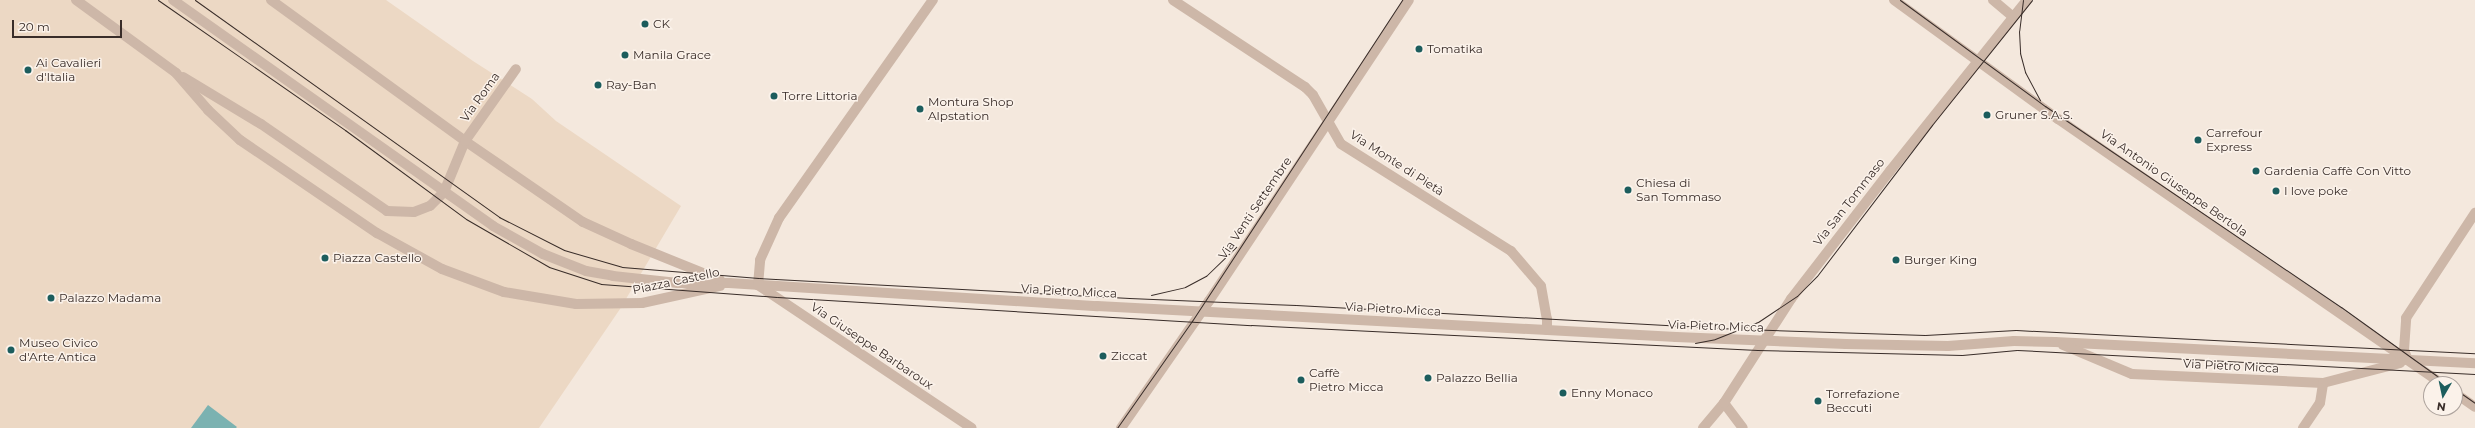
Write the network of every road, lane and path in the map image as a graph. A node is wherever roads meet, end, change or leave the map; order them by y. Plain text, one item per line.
1 (76, 0) edge
2 (173, 0) edge
3 (271, 0) edge
4 (933, 0) edge
5 (1173, 0) edge
6 (1409, 0) edge
7 (1894, 0) edge
8 (1993, 0) edge
9 (2027, 0) edge
10 (2013, 17) junction
11 (1979, 61) junction
12 (516, 69) dead end
13 (176, 73) junction
14 (1328, 124) junction
15 (465, 141) junction
16 (444, 192) junction
17 (2475, 213) edge
18 (729, 283) junction
19 (758, 285) junction
20 (1202, 311) junction
21 (1547, 330) junction
22 (1764, 341) junction
23 (2055, 342) junction
24 (2408, 360) junction
25 (2475, 363) edge
26 (2431, 376) edge
27 (2323, 384) junction
28 (2463, 399) edge
29 (1724, 403) junction
30 (2475, 407) edge
31 (972, 428) edge
32 (1120, 428) edge
33 (1703, 428) edge
34 (1743, 428) edge
35 (2303, 428) edge

1 - 13 street, Piazza Castello
2 - 16 street, Piazza Castello
3 - 15 street, Piazza Castello
4 - 19 street
5 - 14 street, Via Monte di Pietà
6 - 14 street, Via Venti Settembre
7 - 11 street, Via Antonio Giuseppe Bertola
8 - 10 street
9 - 10 street, Via San Tommaso
10 - 11 street, Via San Tommaso
11 - 22 street, Via San Tommaso
11 - 24 street, Via Antonio Giuseppe Bertola
12 - 15 street, Via Roma
13 - 16 street
13 - 18 street, Piazza Castello
14 - 20 street, Via Venti Settembre
14 - 21 street, Via Monte di Pietà
15 - 16 street, Via Roma
15 - 18 street, Piazza Castello
16 - 18 street, Piazza Castello
17 - 24 street
18 - 19 street, Via Pietro Micca
19 - 20 street, Via Pietro Micca
19 - 31 street, Via Giuseppe Barbaroux
20 - 21 street, Via Pietro Micca
20 - 32 street, Via Venti Settembre
21 - 22 street, Via Pietro Micca
22 - 23 street, Via Pietro Micca
22 - 29 street, Via San Tommaso
23 - 24 street, Via Pietro Micca
23 - 27 street, Via Pietro Micca
24 - 25 street, Via Pietro Micca
24 - 26 street, Via Antonio Giuseppe Bertola
24 - 27 street, Via Pietro Micca
27 - 35 street
28 - 30 street
29 - 33 street, Via San Tommaso
29 - 34 street

